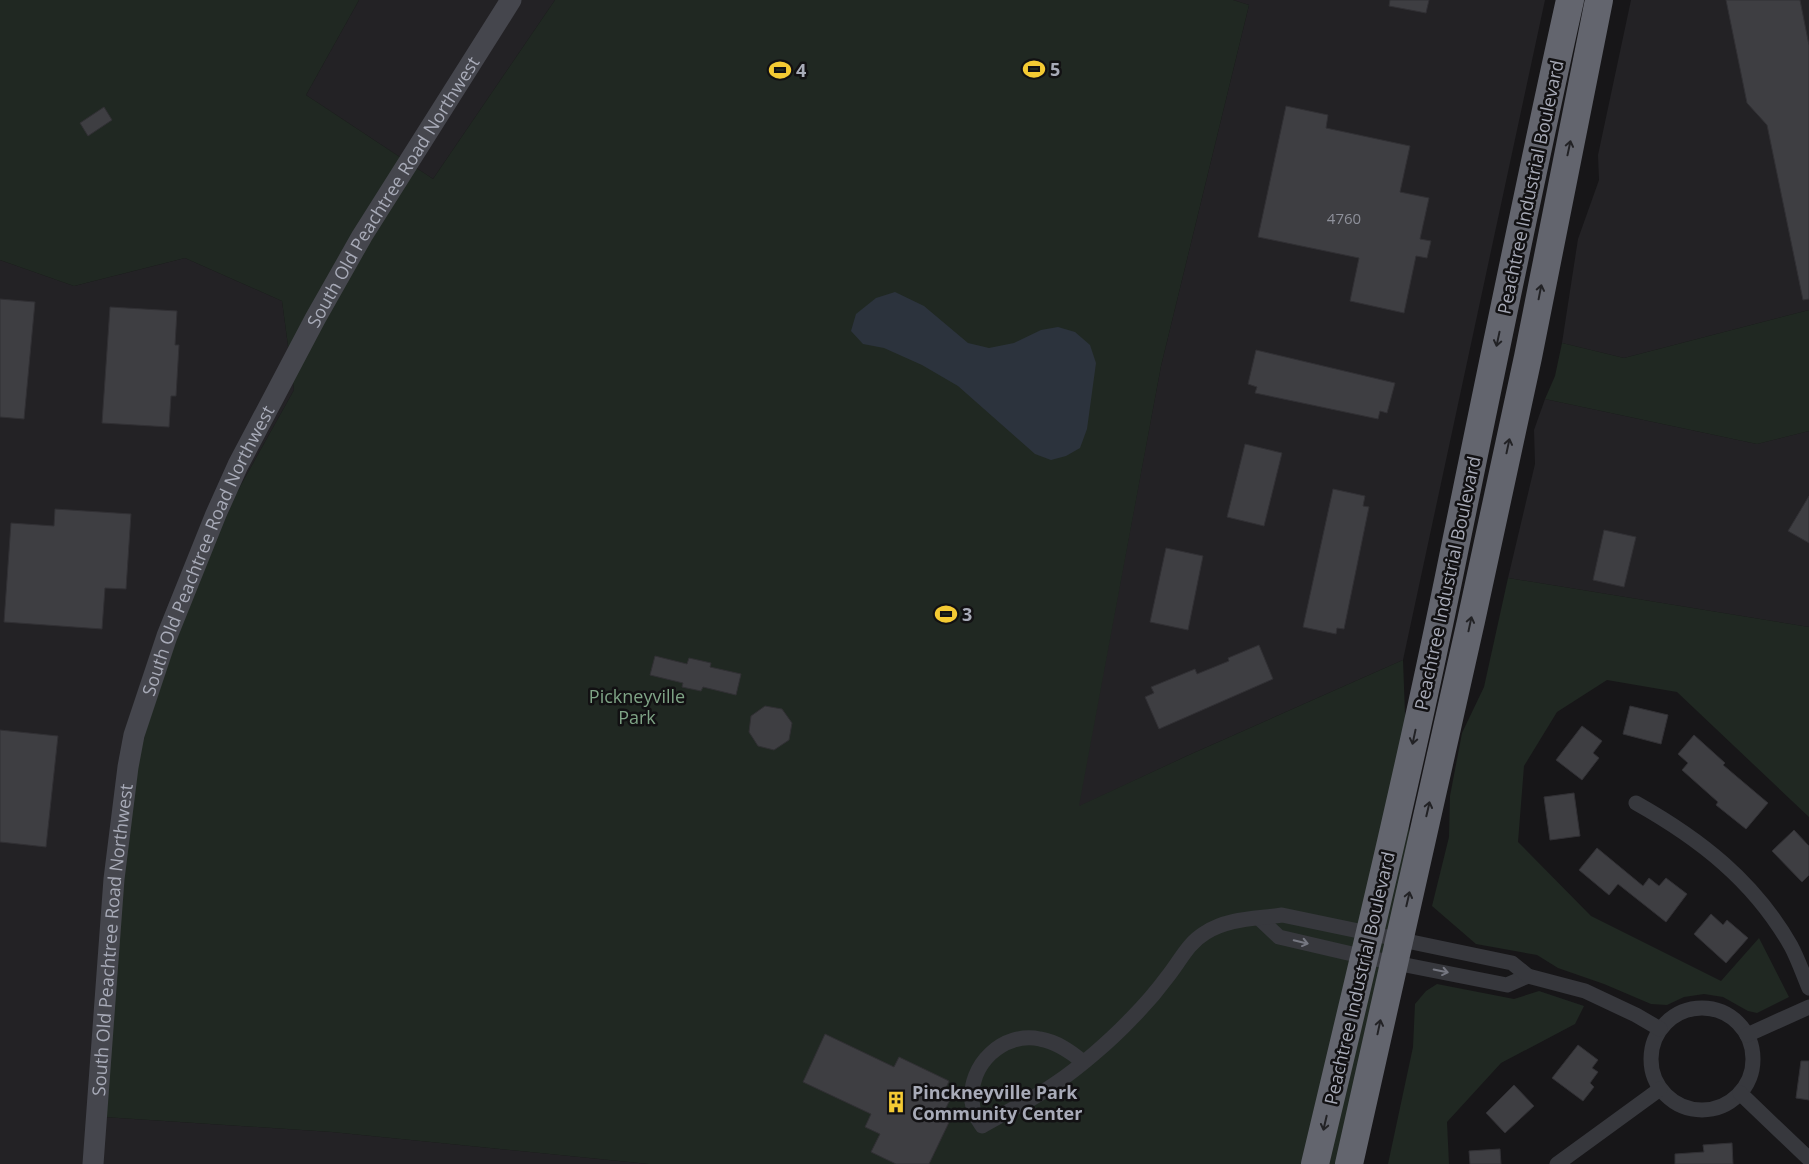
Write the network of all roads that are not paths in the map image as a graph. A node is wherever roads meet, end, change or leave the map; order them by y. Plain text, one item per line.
1 (511, 0) edge
2 (1570, 0) edge
3 (1599, 0) edge
4 (1636, 802) dead end
5 (1260, 919) junction
6 (1368, 945) junction
7 (1396, 951) junction
8 (1528, 976) junction
9 (1809, 988) edge
10 (1809, 1007) edge
11 (1660, 1029) junction
12 (1746, 1035) junction
13 (1083, 1062) junction
14 (1660, 1089) junction
15 (1740, 1093) junction
16 (1809, 1159) edge
17 (93, 1164) edge
18 (1315, 1164) edge
19 (1349, 1164) edge
20 (1557, 1164) edge

1 - 17 street, South Old Peachtree Road Northwest
2 -> 6 highway, Peachtree Industrial Boulevard
7 -> 3 highway, Peachtree Industrial Boulevard
4 - 9 street
5 - 6 street
5 -> 6 street
5 - 13 street
6 - 7 street
6 - 7 street
6 -> 18 highway, Peachtree Industrial Boulevard
7 - 8 street
7 -> 8 street
19 -> 7 highway, Peachtree Industrial Boulevard
8 - 11 street
10 - 12 street
11 - 12 street
11 - 14 street
12 - 15 street
13 - 13 street
14 - 15 street
14 - 20 street
15 - 16 street

